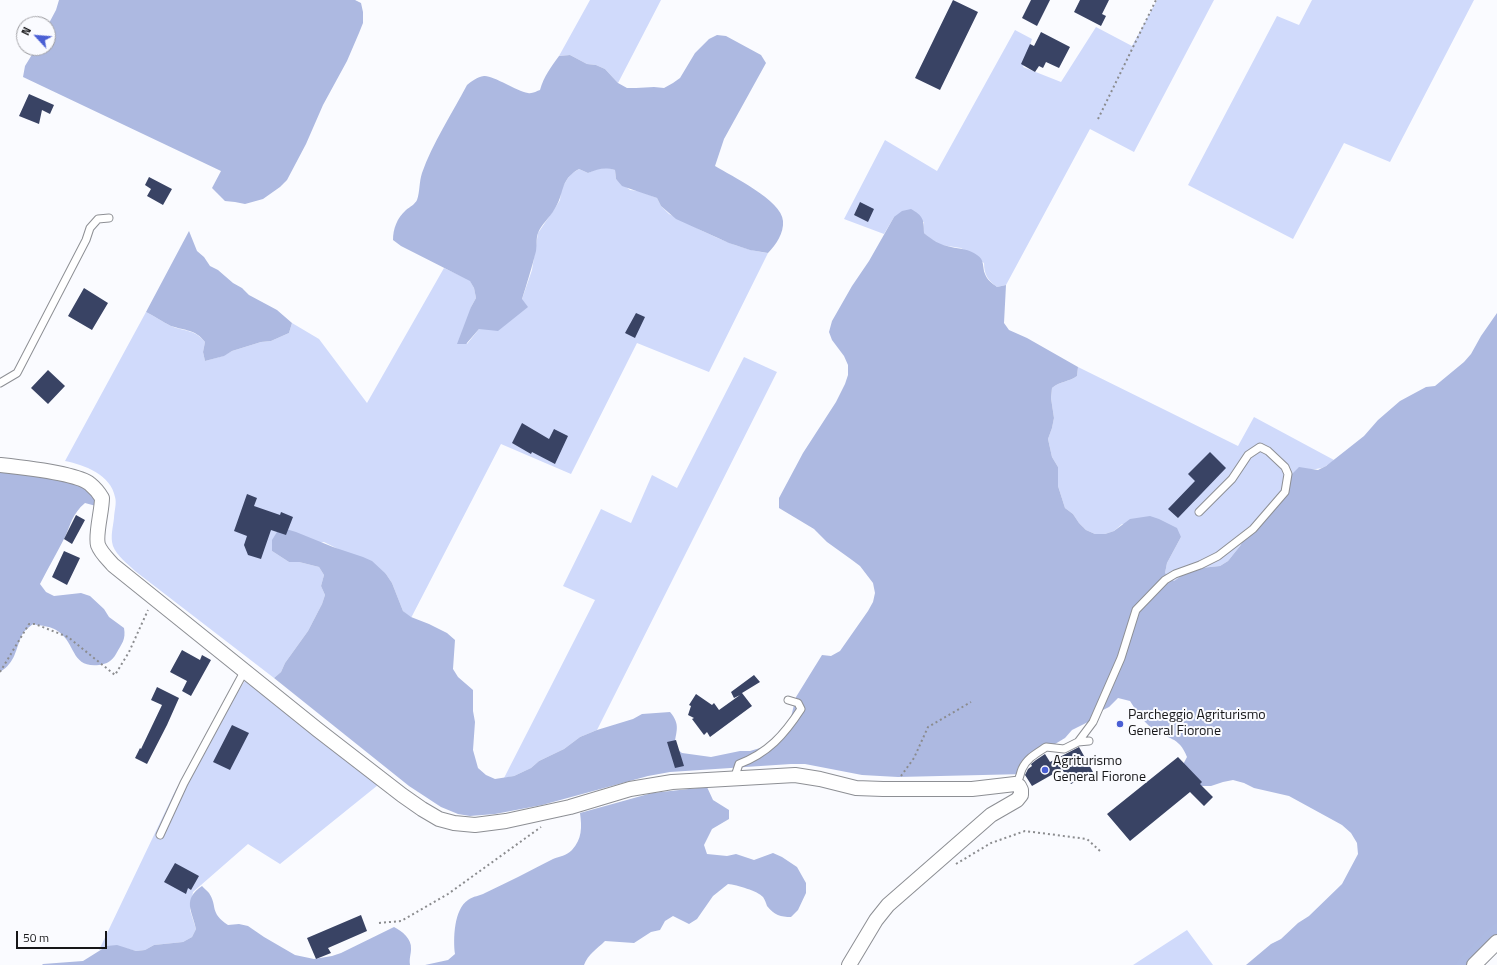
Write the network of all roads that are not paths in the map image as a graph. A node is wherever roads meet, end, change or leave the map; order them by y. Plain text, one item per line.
1 (109, 218) dead end
2 (0, 383) edge
3 (0, 464) edge
4 (1199, 512) dead end
5 (244, 670) junction
6 (788, 700) dead end
7 (1089, 741) dead end
8 (1078, 742) junction
9 (734, 779) junction
10 (1015, 784) junction
11 (160, 835) dead end
12 (1497, 942) edge
13 (849, 965) edge
14 (1474, 965) edge

1 - 2 lane
3 - 5 street
4 - 8 lane
5 - 9 street
5 - 11 lane
6 - 9 lane
7 - 8 lane
8 - 10 lane
9 - 10 street
10 - 13 street
12 - 14 street

